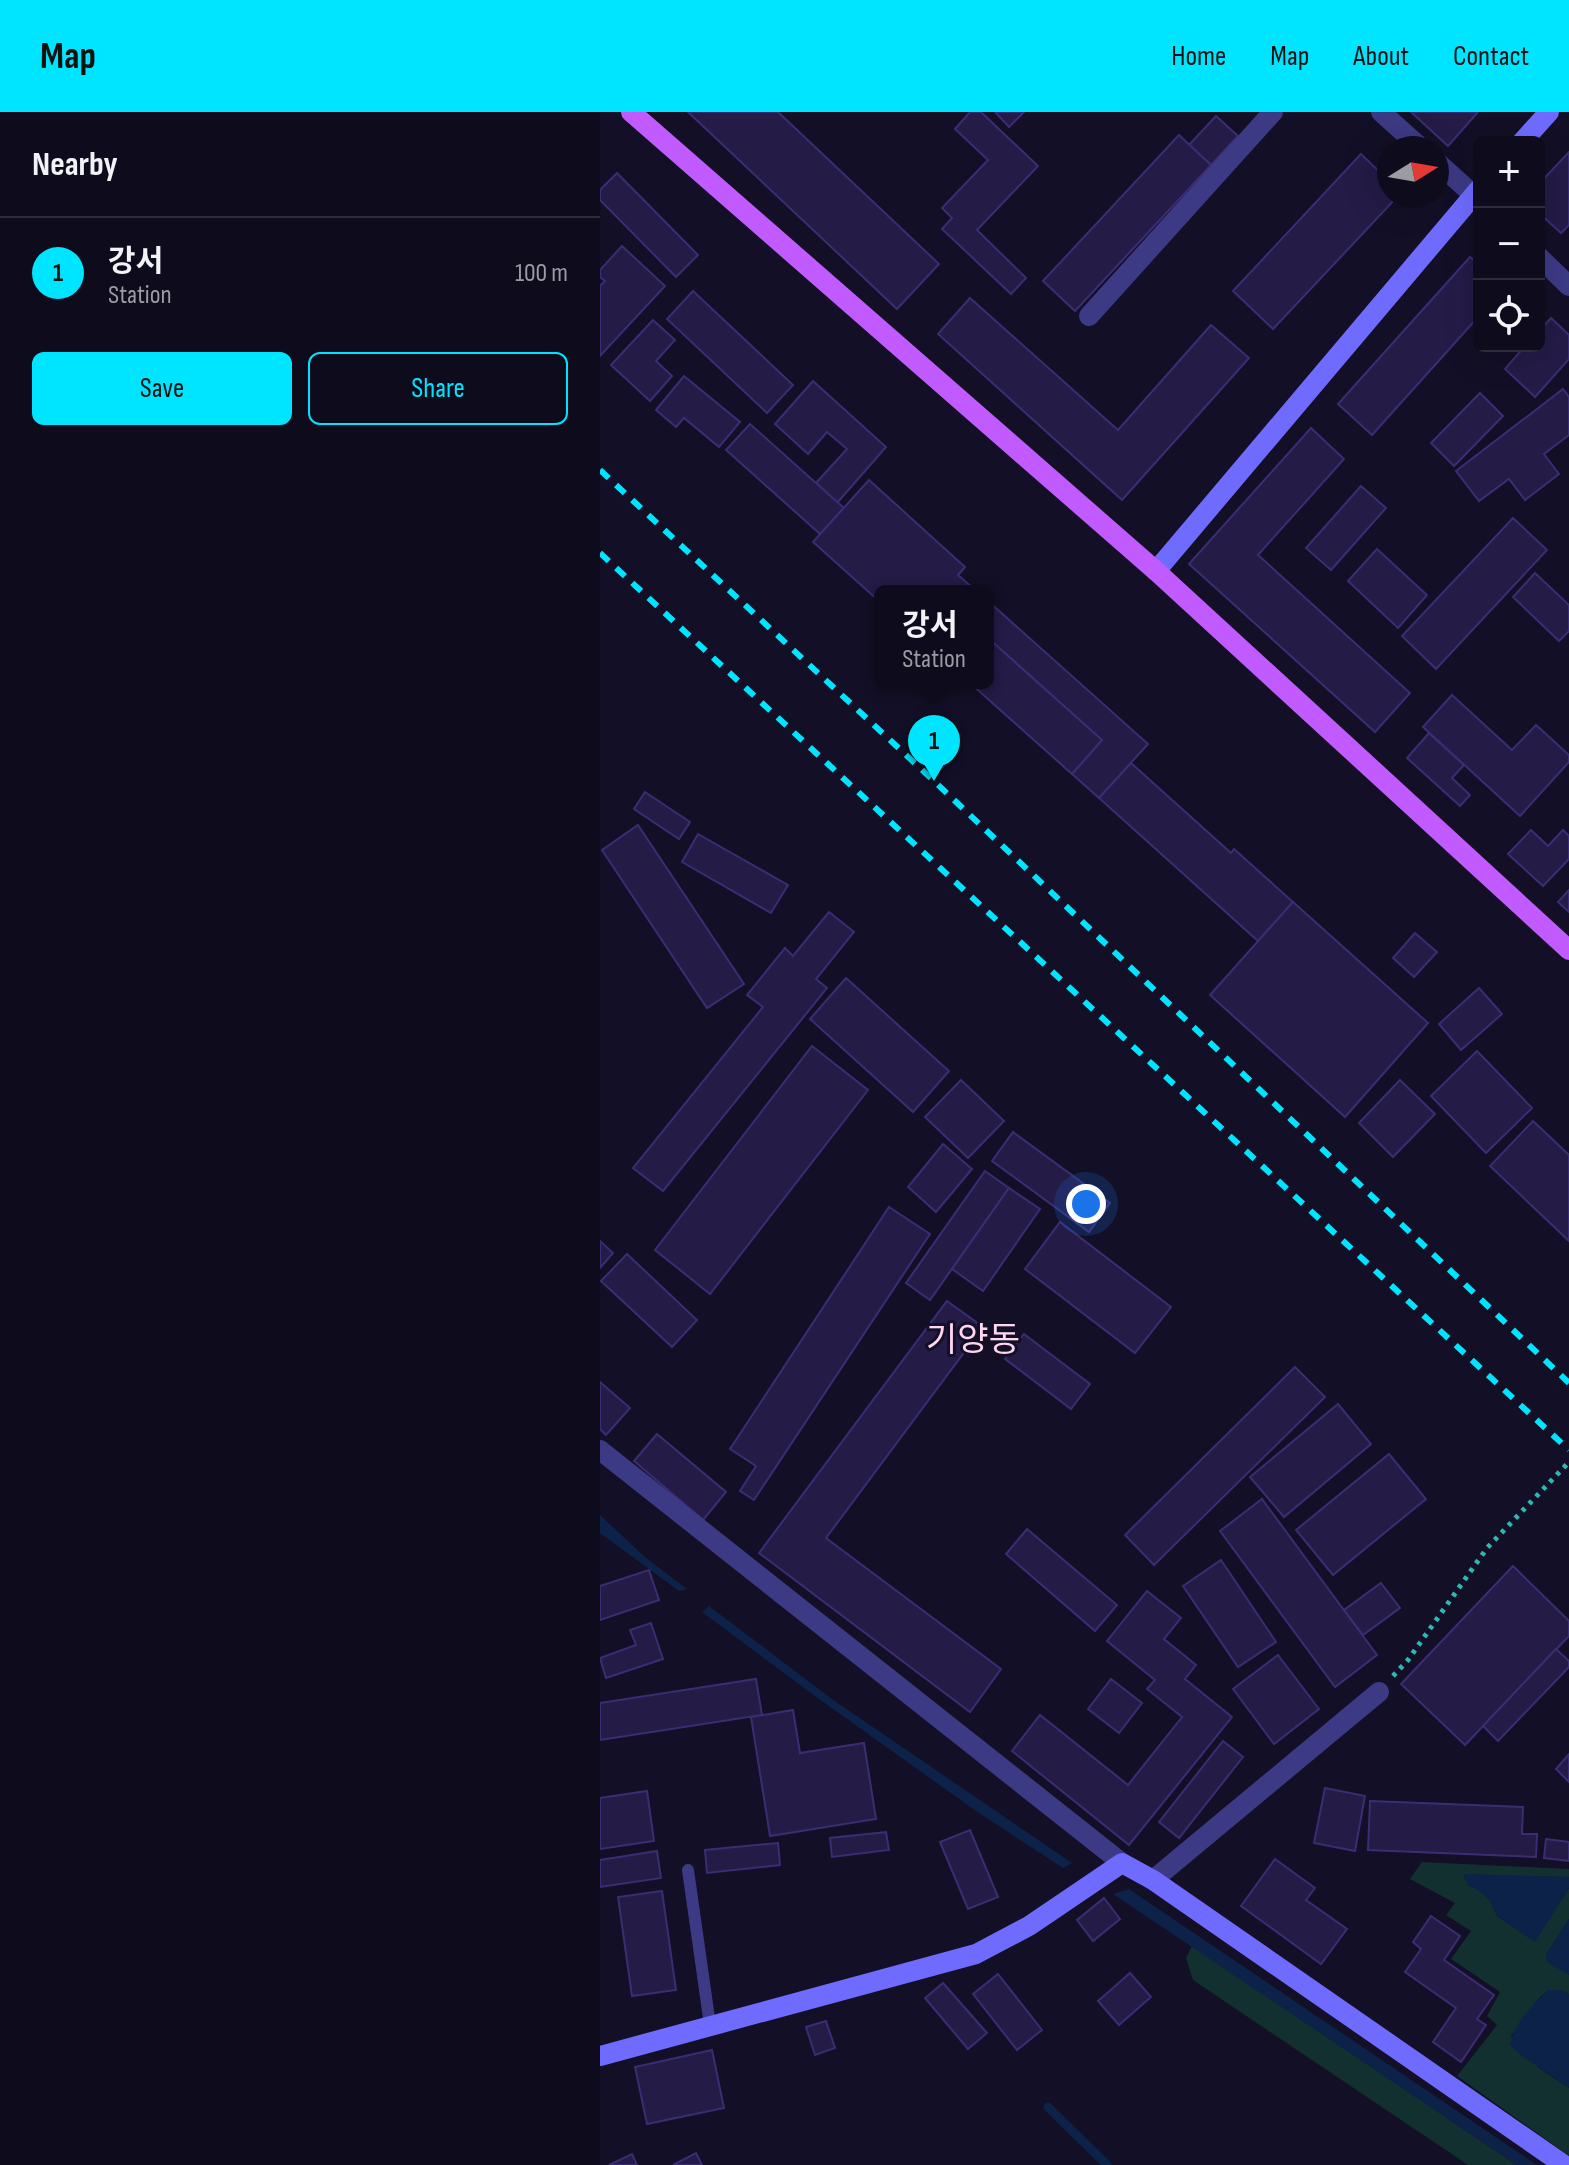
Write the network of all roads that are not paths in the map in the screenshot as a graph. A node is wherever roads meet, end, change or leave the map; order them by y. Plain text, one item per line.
1 (631, 112) edge
2 (1273, 112) edge
3 (1381, 112) edge
4 (1549, 112) edge
5 (1408, 136) edge
6 (1527, 136) edge
7 (1449, 172) edge
8 (1473, 192) edge
9 (1473, 200) edge
10 (1545, 263) edge
11 (1569, 286) edge
12 (1089, 316) dead end
13 (1156, 571) junction
14 (1569, 950) edge
15 (600, 1450) edge
16 (1379, 1692) dead end
17 (1122, 1863) junction
18 (688, 1870) dead end
19 (1153, 1880) junction
20 (710, 2025) junction
21 (600, 2056) edge
22 (1564, 2165) edge

1 - 13 main road
2 - 12 street
3 - 5 street
4 - 6 street
7 - 8 street
9 - 13 street
10 - 11 street
13 - 14 main road
15 - 17 street
16 - 19 street
17 - 19 street
17 - 20 street
18 - 20 lane
19 - 22 street
20 - 21 street

